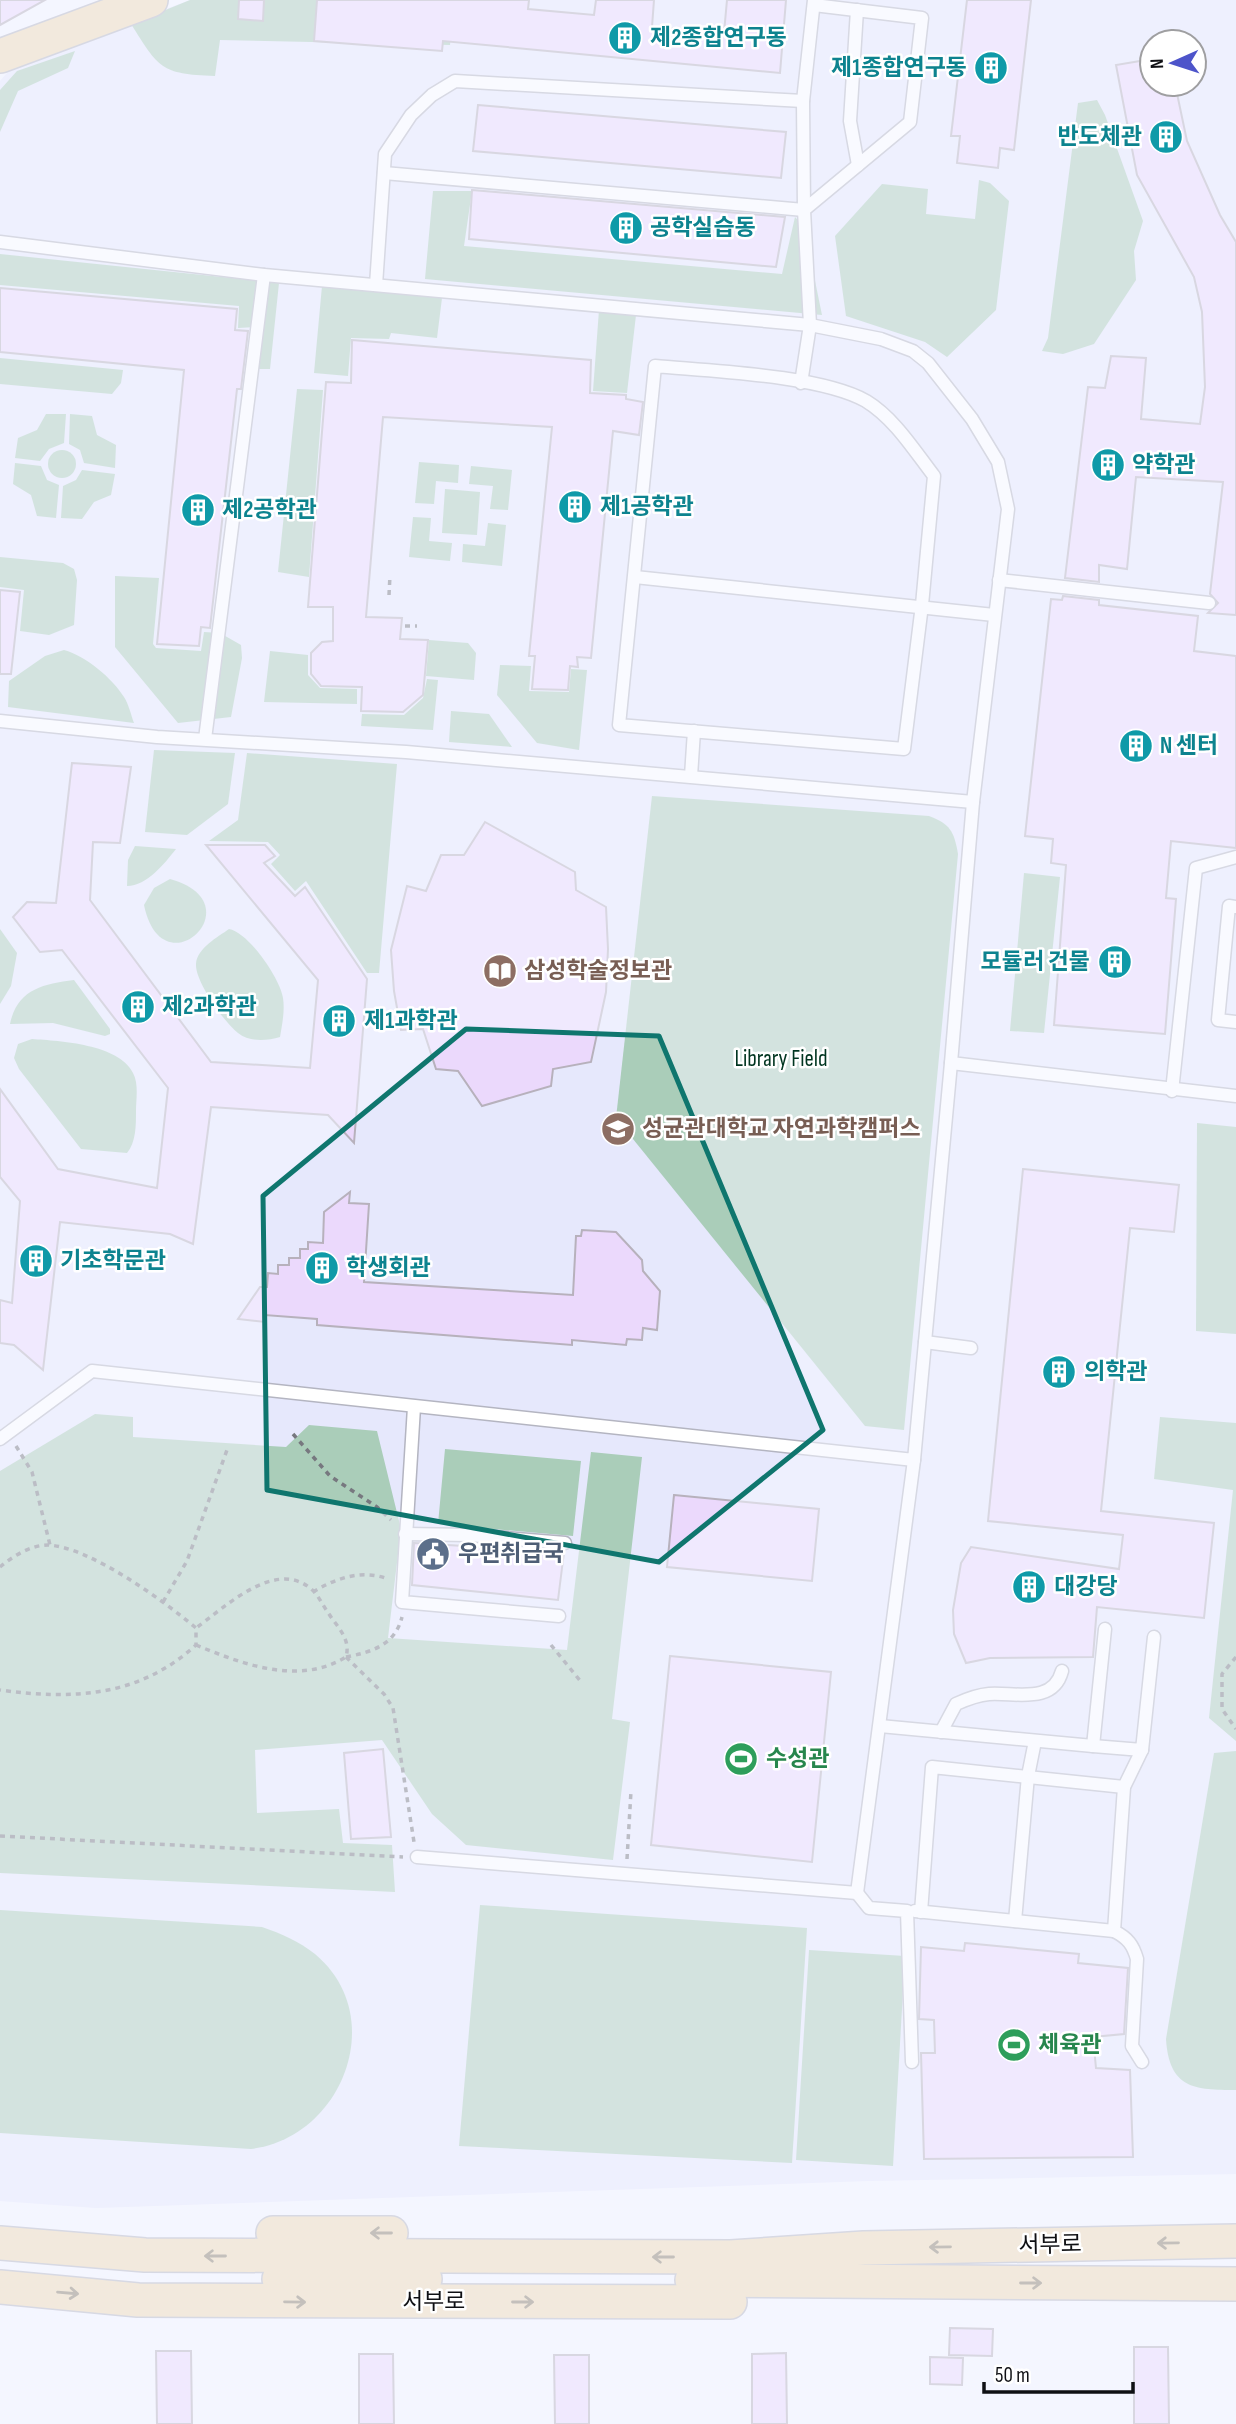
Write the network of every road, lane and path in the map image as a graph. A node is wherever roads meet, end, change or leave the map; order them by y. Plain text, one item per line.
1 (151, 0) edge
2 (814, 2) edge
3 (858, 10) junction
4 (0, 56) edge
5 (803, 101) junction
6 (858, 165) junction
7 (384, 173) junction
8 (804, 210) junction
9 (0, 242) edge
10 (264, 275) junction
11 (376, 285) junction
12 (810, 325) junction
13 (801, 383) junction
14 (390, 575) dead end
15 (635, 578) junction
16 (999, 580) junction
17 (389, 595) dead end
18 (1209, 603) dead end
19 (922, 606) junction
20 (995, 615) junction
21 (405, 626) dead end
22 (417, 626) dead end
23 (0, 721) edge
24 (694, 731) junction
25 (205, 739) junction
26 (691, 776) junction
27 (974, 802) junction
28 (1236, 857) edge
29 (1236, 907) edge
30 (1230, 962) edge
31 (1236, 1022) edge
32 (951, 1063) junction
33 (1172, 1091) junction
34 (1236, 1096) edge
35 (925, 1342) junction
36 (971, 1348) dead end
37 (414, 1407) junction
38 (293, 1434) dead end
39 (4, 1436) edge
40 (227, 1450) dead end
41 (914, 1460) junction
42 (405, 1534) junction
43 (565, 1544) dead end
44 (50, 1545) junction
45 (0, 1567) edge
46 (313, 1592) junction
47 (163, 1602) junction
48 (402, 1602) junction
49 (559, 1616) dead end
50 (196, 1628) junction
51 (1105, 1629) dead end
52 (1154, 1637) dead end
53 (196, 1645) junction
54 (551, 1645) dead end
55 (346, 1657) junction
56 (1236, 1657) edge
57 (1062, 1671) dead end
58 (582, 1683) dead end
59 (0, 1690) edge
60 (880, 1726) junction
61 (1236, 1729) edge
62 (941, 1732) junction
63 (1035, 1741) junction
64 (1093, 1746) junction
65 (1142, 1750) junction
66 (1028, 1776) junction
67 (1124, 1787) junction
68 (631, 1791) dead end
69 (0, 1836) edge
70 (417, 1857) junction
71 (625, 1876) junction
72 (857, 1893) junction
73 (914, 1911) junction
74 (1015, 1921) junction
75 (1114, 1931) junction
76 (912, 2062) dead end
77 (1142, 2062) dead end
78 (0, 2221) edge
79 (1236, 2241) edge
80 (0, 2243) edge
81 (864, 2248) junction
82 (0, 2265) edge
83 (732, 2268) junction
84 (865, 2283) junction
85 (1236, 2284) edge
86 (0, 2287) edge

1 - 4 main road
2 - 3 lane
2 - 5 lane
3 - 6 lane
3 - 6 lane
5 - 7 lane
5 - 8 lane
6 - 8 lane
7 - 8 lane
7 - 11 lane
8 - 12 lane
9 - 10 lane
10 - 11 lane
10 - 25 lane
11 - 12 lane
12 - 13 lane
12 - 16 lane
13 - 15 lane
13 - 19 lane
14 - 17 path
15 - 19 lane
15 - 24 lane
16 - 18 lane
16 - 20 lane
19 - 20 lane
19 - 24 lane
20 - 27 lane
21 - 22 path
23 - 25 lane
24 - 26 lane
25 - 26 lane
26 - 27 lane
27 - 32 lane
28 - 33 lane
29 - 30 lane
30 - 31 lane
32 - 33 lane
32 - 35 lane
33 - 34 lane
35 - 36 lane
35 - 41 lane
37 - 39 lane
37 - 41 lane
37 - 42 lane
38 - 42 path
39 - 44 path
40 - 47 path
41 - 60 lane
42 - 43 lane
42 - 48 lane
44 - 45 path
44 - 47 path
46 - 48 path
46 - 50 path
46 - 55 path
47 - 50 path
48 - 49 lane
48 - 55 path
50 - 53 path
51 - 64 lane
52 - 65 lane
53 - 55 path
53 - 59 path
54 - 58 path
55 - 70 path
56 - 61 path
57 - 62 lane
60 - 62 lane
60 - 72 lane
62 - 63 lane
63 - 64 lane
63 - 66 lane
64 - 65 lane
65 - 67 lane
66 - 67 lane
66 - 73 lane
66 - 74 lane
67 - 75 lane
68 - 71 path
69 - 70 path
70 - 71 lane
71 - 72 lane
72 - 73 lane
73 - 74 lane
73 - 76 lane
74 - 75 lane
75 - 77 lane
81 -> 78 main road, 서부로
79 -> 81 main road, 서부로
83 -> 80 main road, 서부로
81 - 83 main road, 서부로
82 - 83 main road, 서부로
83 - 84 main road, 서부로
84 -> 85 main road, 서부로
86 -> 84 main road, 서부로

